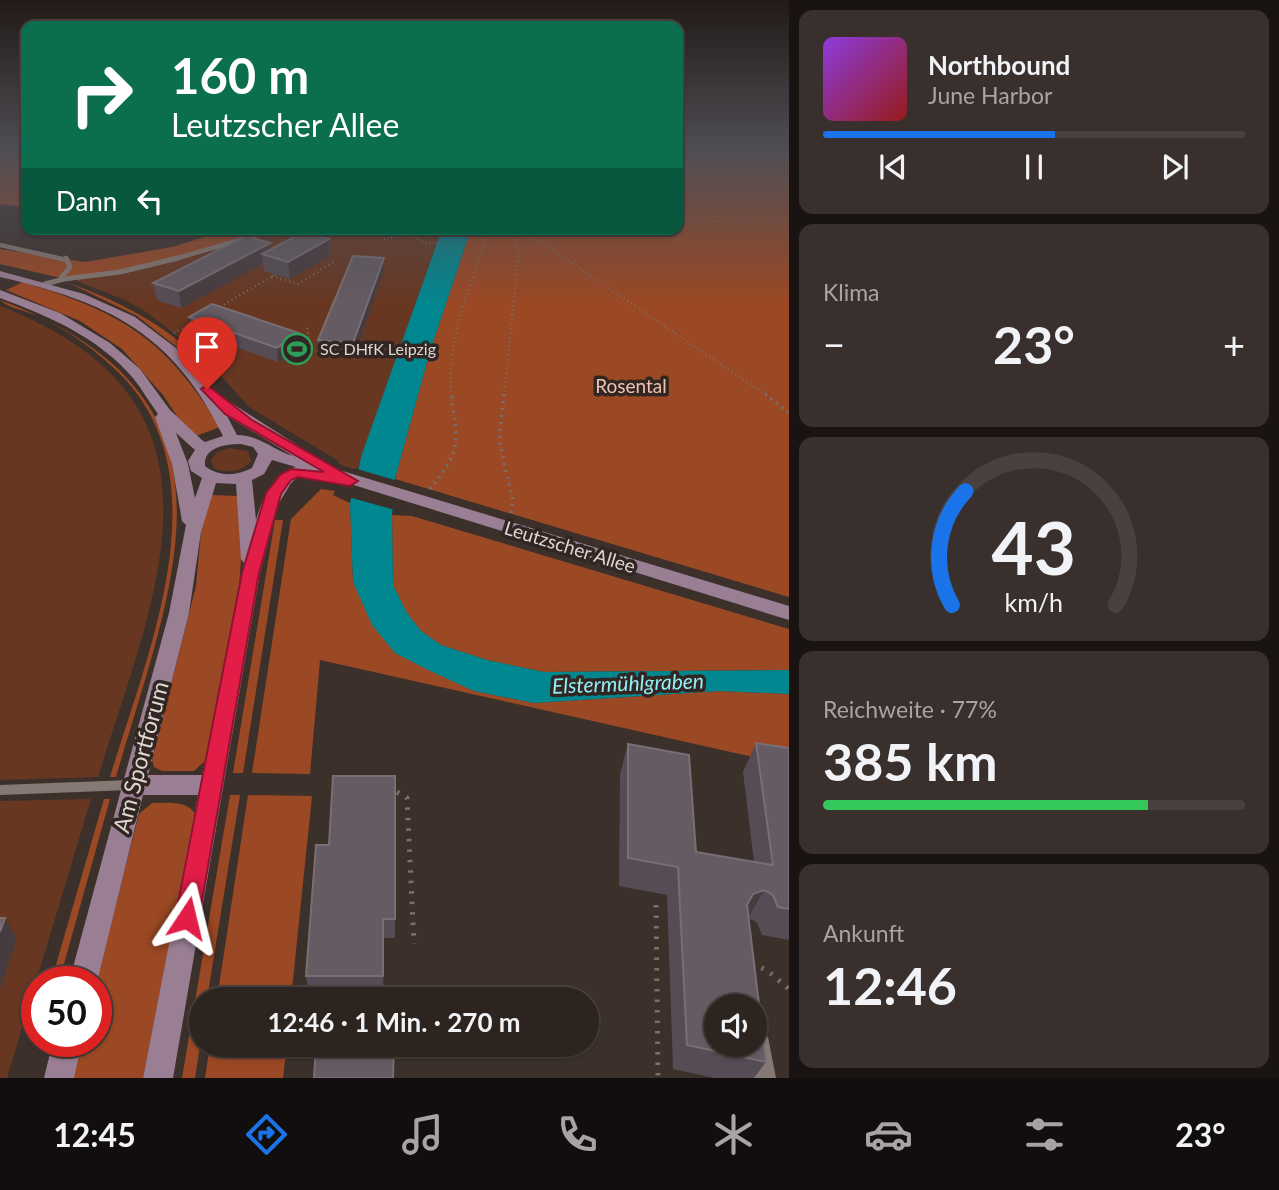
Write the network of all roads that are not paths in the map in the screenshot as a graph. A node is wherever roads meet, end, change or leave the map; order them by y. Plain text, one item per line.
1 (257, 235) edge
2 (0, 245) edge
3 (0, 274) edge
4 (19, 278) junction
5 (61, 278) junction
6 (46, 284) junction
7 (0, 288) edge
8 (0, 294) edge
9 (195, 375) junction
10 (156, 401) junction
11 (232, 439) junction
12 (204, 449) junction
13 (264, 461) junction
14 (296, 472) junction
15 (210, 477) junction
16 (244, 477) junction
17 (350, 481) junction
18 (192, 532) junction
19 (251, 573) junction
20 (789, 613) edge
21 (133, 785) junction
22 (211, 785) junction
23 (0, 790) edge
24 (87, 966) edge
25 (64, 1057) edge
26 (761, 1057) edge
27 (59, 1078) edge
28 (158, 1078) edge
29 (763, 1078) edge

1 - 5 lane
2 - 5 lane
3 - 4 main road
4 - 6 main road
4 - 7 main road
5 - 6 lane
6 - 9 main road
8 - 10 main road, Am Sportforum
9 - 11 main road
9 - 17 main road, Leutzscher Allee
10 - 12 main road, Am Sportforum
10 - 18 main road, Am Sportforum
11 - 12 main road
11 - 13 main road
12 - 15 main road
13 - 14 main road, Leutzscher Allee
13 - 16 main road
13 - 17 main road, Leutzscher Allee
14 - 17 main road, Leutzscher Allee
14 - 19 main road
15 - 16 main road
15 - 18 main road, Am Sportforum
16 - 19 main road
17 - 20 main road, Leutzscher Allee
18 - 21 main road, Am Sportforum
19 - 22 main road
21 - 22 main road
21 - 23 lane
21 - 24 main road, Am Sportforum
22 - 28 main road
25 - 27 main road
26 - 29 street

